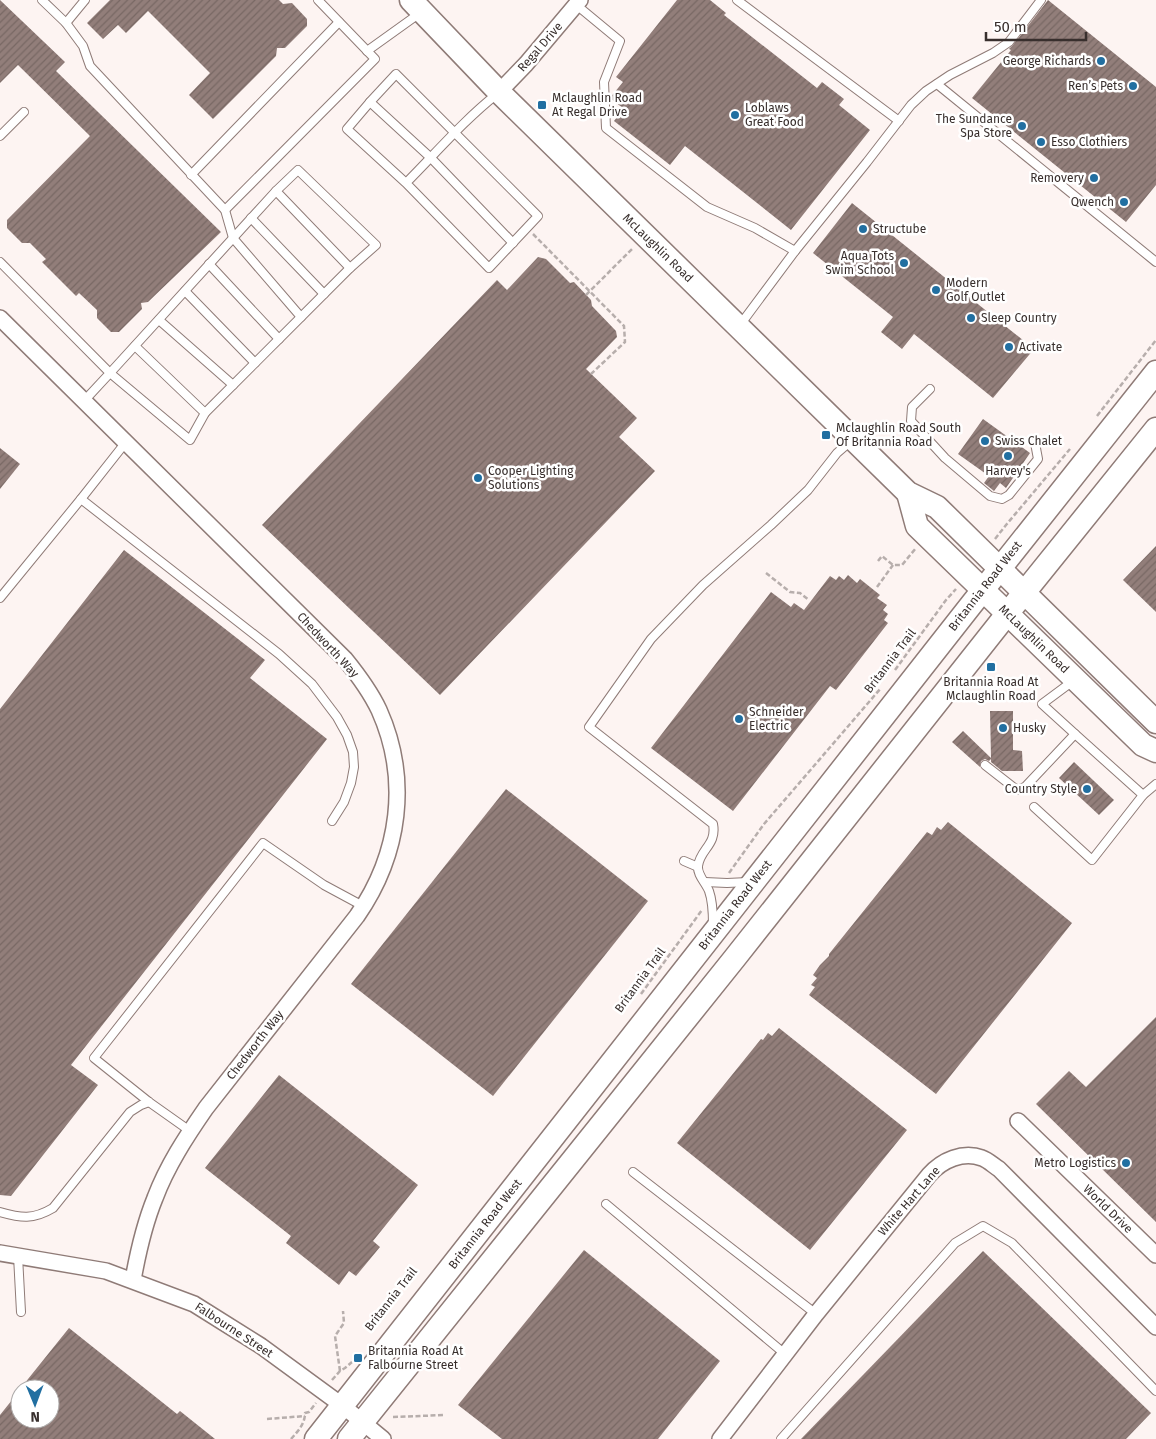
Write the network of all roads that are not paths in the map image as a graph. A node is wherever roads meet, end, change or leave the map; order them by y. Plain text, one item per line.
1 (42, 0) edge
2 (85, 0) edge
3 (318, 0) edge
4 (737, 0) edge
5 (1042, 0) edge
6 (575, 2) edge
7 (416, 6) edge
8 (339, 22) junction
9 (66, 23) junction
10 (367, 51) junction
11 (937, 84) junction
12 (499, 92) junction
13 (370, 102) junction
14 (24, 112) dead end
15 (899, 121) junction
16 (454, 134) junction
17 (0, 136) edge
18 (431, 158) junction
19 (191, 175) junction
20 (406, 183) junction
21 (276, 191) junction
22 (225, 210) junction
23 (251, 218) junction
24 (233, 238) junction
25 (513, 243) junction
26 (795, 252) junction
27 (0, 262) edge
28 (1156, 262) edge
29 (209, 264) junction
30 (350, 268) junction
31 (185, 291) junction
32 (324, 294) junction
33 (301, 317) junction
34 (0, 318) edge
35 (159, 320) junction
36 (739, 327) junction
37 (279, 339) junction
38 (135, 346) junction
39 (255, 364) junction
40 (1156, 372) edge
41 (110, 373) junction
42 (233, 385) junction
43 (930, 389) dead end
44 (84, 402) junction
45 (205, 413) junction
46 (1156, 429) edge
47 (853, 439) junction
48 (126, 442) junction
49 (1035, 443) dead end
50 (908, 493) junction
51 (81, 499) junction
52 (999, 568) junction
53 (982, 590) junction
54 (1024, 593) junction
55 (0, 598) edge
56 (1007, 614) junction
57 (1076, 680) junction
58 (1156, 722) edge
59 (1075, 734) junction
60 (1156, 751) edge
61 (986, 765) dead end
62 (1156, 784) edge
63 (1143, 795) junction
64 (1034, 807) dead end
65 (332, 821) dead end
66 (684, 861) dead end
67 (698, 867) junction
68 (754, 881) junction
69 (705, 882) junction
70 (363, 906) junction
71 (714, 933) junction
72 (149, 1102) junction
73 (1018, 1121) dead end
74 (190, 1131) junction
75 (633, 1172) dead end
76 (606, 1204) dead end
77 (0, 1212) edge
78 (0, 1253) edge
79 (1156, 1255) edge
80 (18, 1256) junction
81 (133, 1280) junction
82 (21, 1312) dead end
83 (816, 1314) junction
84 (1156, 1327) edge
85 (785, 1354) junction
86 (1156, 1391) edge
87 (343, 1406) junction
88 (356, 1431) edge
89 (316, 1439) edge
90 (383, 1439) edge
91 (720, 1439) edge
92 (781, 1439) edge

1 - 9 lane
2 - 9 lane
3 - 8 lane
4 - 15 lane
5 - 11 lane
6 - 12 street, Regal Drive
6 - 26 lane
7 - 10 lane
7 - 12 main road, McLaughlin Road
8 - 10 lane
8 - 19 lane
9 - 19 lane
10 - 22 lane
11 - 15 lane
11 - 28 lane
12 - 16 lane
12 - 36 main road, McLaughlin Road
13 - 16 lane
13 - 18 lane
13 - 20 lane
14 - 17 lane
15 - 26 lane
16 - 18 lane
16 - 25 lane
18 - 20 lane
18 - 25 lane
19 - 22 lane
20 - 25 lane
21 - 23 lane
21 - 30 lane
21 - 30 lane
22 - 24 lane
23 - 24 lane
23 - 32 lane
24 - 29 lane
24 - 33 lane
26 - 36 lane
27 - 41 lane
29 - 31 lane
29 - 37 lane
30 - 32 lane
31 - 35 lane
31 - 39 lane
32 - 33 lane
33 - 37 lane
34 - 44 street, Chedworth Way
35 - 38 lane
35 - 42 lane
36 - 47 main road, McLaughlin Road
37 - 39 lane
38 - 41 lane
38 - 45 lane
39 - 42 lane
40 - 52 main road, Britannia Road West
41 - 44 lane
41 - 45 lane
42 - 45 lane
43 - 49 lane
44 - 48 street, Chedworth Way
46 - 54 main road
47 - 50 main road, McLaughlin Road
47 - 67 lane
48 - 51 lane
48 - 70 street, Chedworth Way
50 - 52 main road, McLaughlin Road
50 - 53 main road, McLaughlin Road
51 - 55 lane
51 - 65 lane
52 - 53 main road, Britannia Road West
52 - 54 main road, McLaughlin Road
53 - 56 main road, McLaughlin Road
53 - 68 main road, Britannia Road West
54 - 56 main road
54 - 58 main road, McLaughlin Road
56 - 57 main road, McLaughlin Road
56 - 88 main road
57 - 59 lane
57 - 60 main road, McLaughlin Road
59 - 61 lane
59 - 63 lane
62 - 63 lane
63 - 64 lane
66 - 67 lane
67 - 69 lane
68 - 69 lane
68 - 71 main road, Britannia Road West
69 - 71 lane
70 - 72 lane
70 - 74 street, Chedworth Way
71 - 87 main road, Britannia Road West
72 - 74 lane
72 - 77 lane
73 - 79 street, World Drive
74 - 81 street, Chedworth Way
75 - 83 lane
76 - 85 lane
78 - 80 street, Falbourne Street
80 - 81 street, Falbourne Street
80 - 82 lane
81 - 87 street, Falbourne Street
83 - 84 street, White Hart Lane
83 - 85 street, White Hart Lane
85 - 91 street, White Hart Lane
86 - 92 lane
87 - 88 street, Falbourne Street
87 - 89 main road, Britannia Road West
88 - 90 street, Falbourne Street

